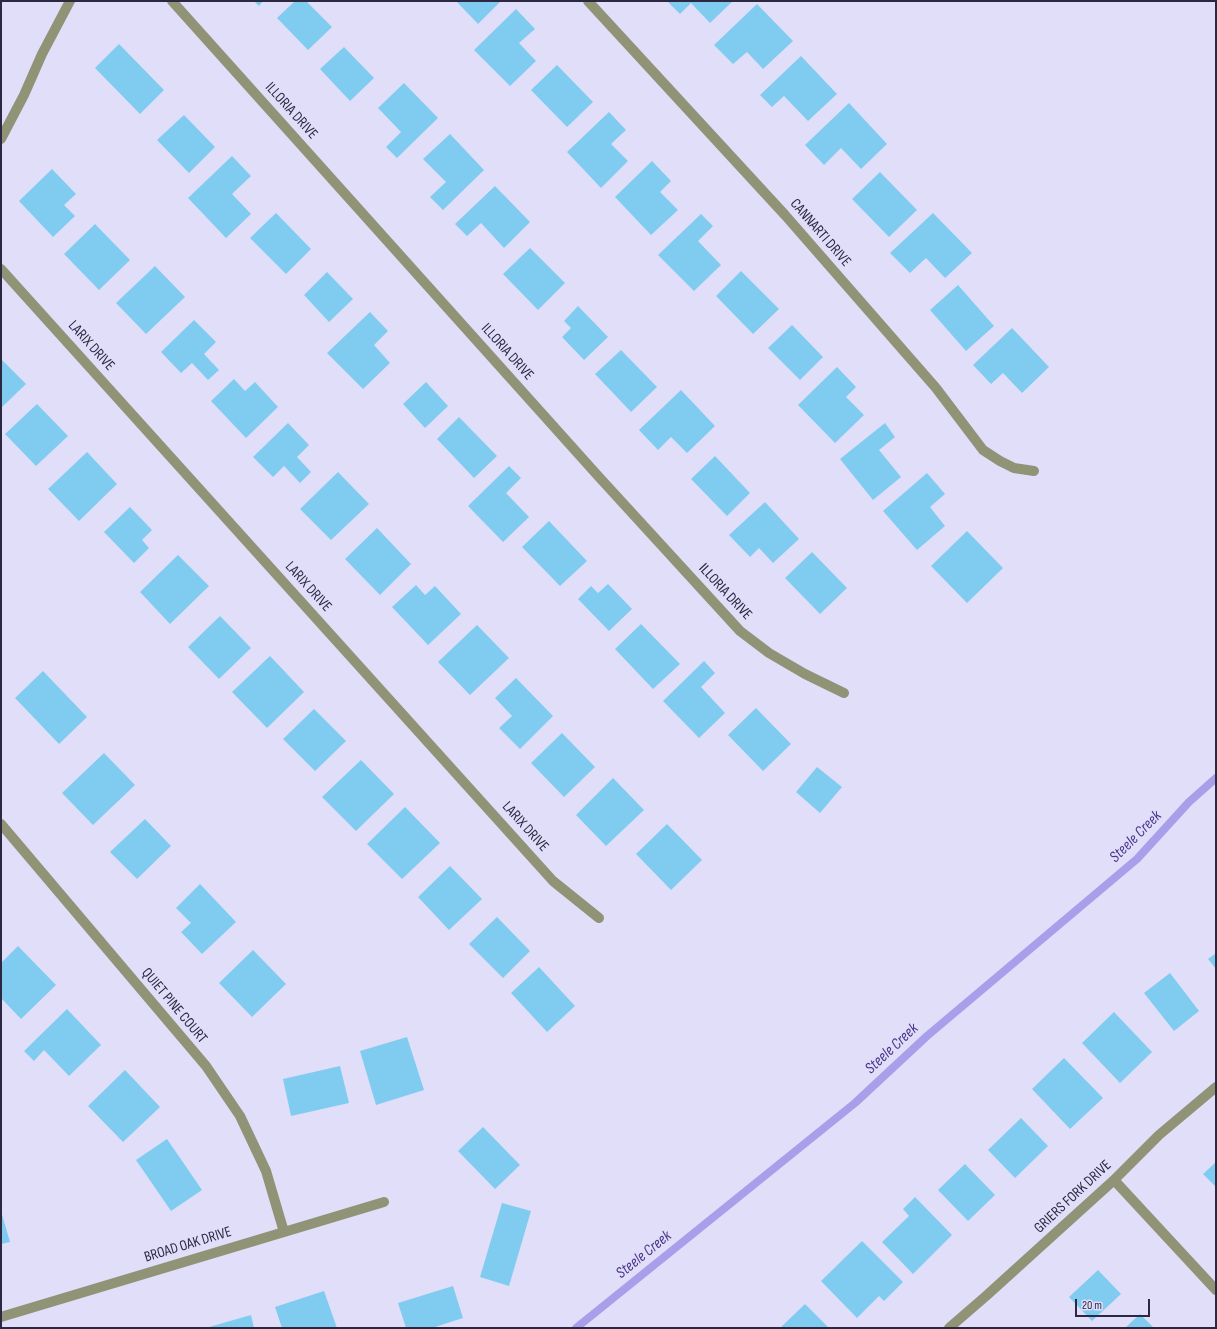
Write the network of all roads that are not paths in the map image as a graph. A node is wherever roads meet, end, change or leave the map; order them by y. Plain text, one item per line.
1 (70, 1) edge
2 (172, 1) edge
3 (588, 1) edge
4 (1, 139) edge
5 (1, 269) edge
6 (1034, 471) dead end
7 (844, 693) dead end
8 (1, 824) edge
9 (599, 918) dead end
10 (1216, 1087) edge
11 (1114, 1180) junction
12 (384, 1202) dead end
13 (284, 1232) junction
14 (1216, 1290) edge
15 (1, 1317) edge
16 (949, 1328) edge

1 - 4 street
2 - 7 street, ILLORIA DRIVE
3 - 6 street, CANNARTI DRIVE
5 - 9 street, LARIX DRIVE
8 - 13 street, QUIET PINE COURT
10 - 11 street, GRIERS FORK DRIVE
11 - 14 street
11 - 16 street, GRIERS FORK DRIVE
12 - 13 street, BROAD OAK DRIVE
13 - 15 street, BROAD OAK DRIVE

